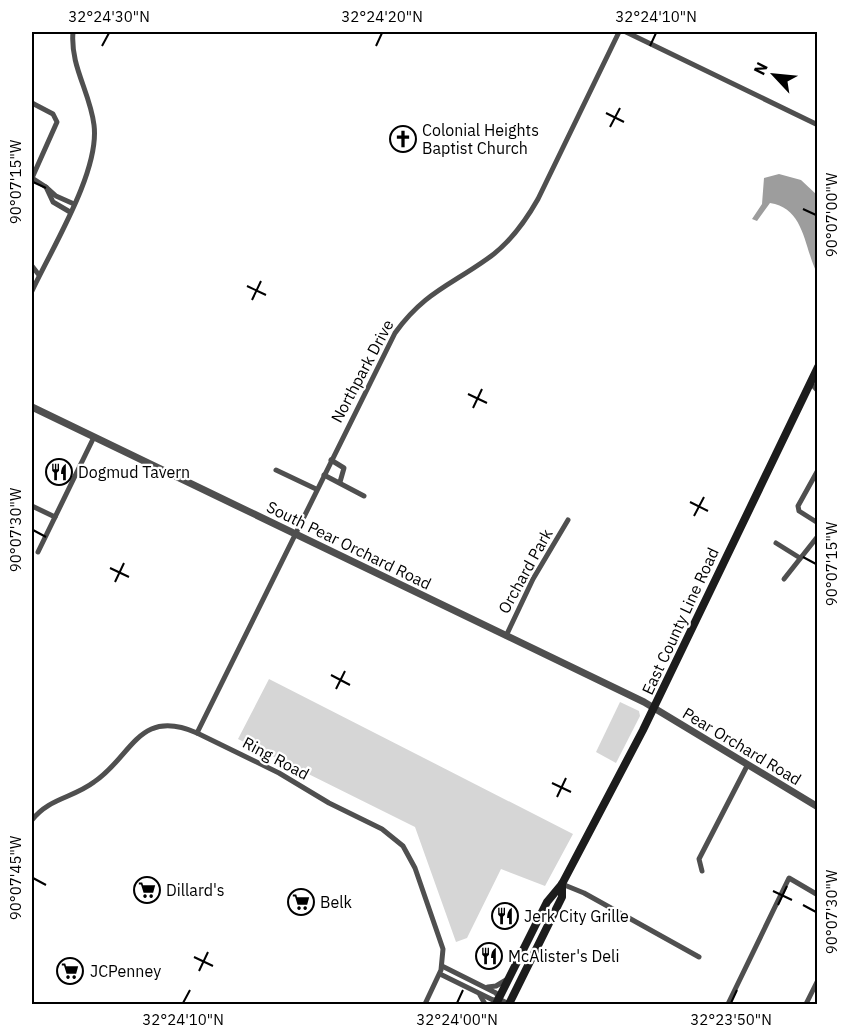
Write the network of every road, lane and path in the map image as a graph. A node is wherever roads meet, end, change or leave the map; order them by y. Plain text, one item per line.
1 (73, 32) edge
2 (619, 32) edge
3 (626, 32) edge
4 (32, 103) edge
5 (818, 125) edge
6 (32, 178) edge
7 (53, 197) junction
8 (74, 204) junction
9 (70, 212) junction
10 (32, 266) edge
11 (39, 275) junction
12 (32, 291) edge
13 (818, 367) edge
14 (814, 383) edge
15 (818, 392) edge
16 (32, 407) edge
17 (94, 437) junction
18 (331, 460) junction
19 (276, 470) dead end
20 (818, 470) edge
21 (324, 475) junction
22 (340, 482) junction
23 (316, 489) junction
24 (364, 496) dead end
25 (32, 506) edge
26 (55, 517) junction
27 (568, 520) dead end
28 (818, 523) edge
29 (295, 534) junction
30 (818, 536) edge
31 (776, 543) dead end
32 (38, 552) dead end
33 (800, 558) junction
34 (784, 579) dead end
35 (506, 636) junction
36 (654, 708) junction
37 (197, 733) junction
38 (747, 766) junction
39 (818, 807) edge
40 (32, 820) edge
41 (702, 871) dead end
42 (562, 884) junction
43 (818, 895) edge
44 (699, 957) dead end
45 (442, 966) junction
46 (440, 974) junction
47 (510, 977) junction
48 (818, 980) edge
49 (485, 987) junction
50 (479, 993) junction
51 (498, 1002) edge
52 (509, 1004) edge
53 (425, 1005) edge
54 (485, 1005) edge
55 (728, 1005) edge
56 (806, 1005) edge

1 - 8 street
2 - 18 street, Northpark Drive
3 - 5 street
4 - 6 street
6 - 7 street
7 - 8 street
7 - 9 street
8 - 9 street
9 - 11 street
10 - 11 street
11 - 12 street
13 - 14 main road, East County Line Road
14 - 15 street
14 - 36 main road, East County Line Road
16 - 17 street, South Pear Orchard Road
17 - 26 street
17 - 29 street, South Pear Orchard Road
18 - 21 street, Northpark Drive
18 - 22 street
19 - 23 street
20 - 28 street
21 - 22 street
21 - 23 street, Northpark Drive
22 - 24 street
23 - 29 street, Northpark Drive
25 - 26 street
26 - 32 street
27 - 35 street, Orchard Park
29 - 35 street, South Pear Orchard Road
29 - 37 street, Northpark Drive
30 - 33 street
31 - 33 street
33 - 34 street
35 - 36 street, South Pear Orchard Road
36 - 38 street, Pear Orchard Road
36 - 42 main road, East County Line Road
37 - 40 street, Ring Road
37 - 45 street, Ring Road
38 - 39 street, Pear Orchard Road
38 - 41 street
42 - 44 street
42 - 47 main road, East County Line Road
42 - 52 main road, East County Line Road
43 - 55 street
45 - 46 street, Ring Road
45 - 49 street
46 - 50 street
46 - 53 street, Ring Road
47 - 49 street
47 - 51 main road, East County Line Road
48 - 56 street
49 - 51 street
50 - 51 street
50 - 54 street
51 - 52 street

